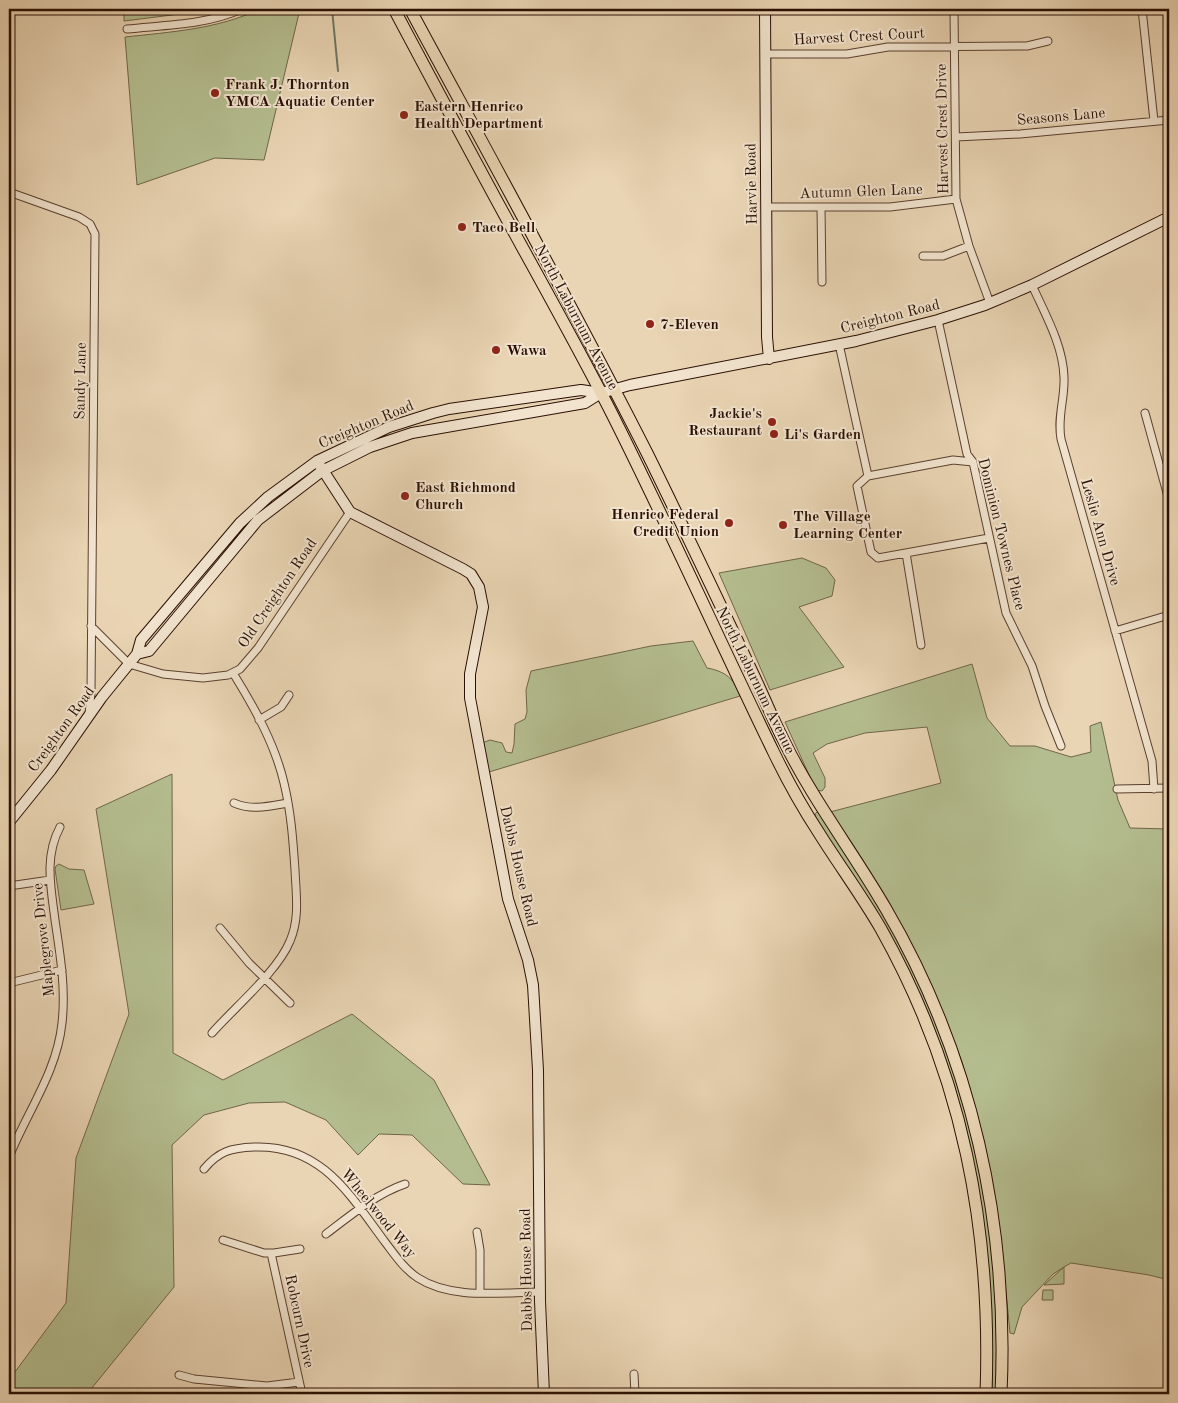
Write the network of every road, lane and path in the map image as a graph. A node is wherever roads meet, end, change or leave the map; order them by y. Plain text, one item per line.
1 (242, 9) edge
2 (394, 9) edge
3 (410, 9) edge
4 (765, 9) edge
5 (954, 9) edge
6 (1142, 9) edge
7 (127, 29) dead end
8 (1048, 41) dead end
9 (954, 47) junction
10 (765, 54) junction
11 (1169, 120) edge
12 (1154, 121) junction
13 (956, 137) junction
14 (9, 192) edge
15 (956, 199) junction
16 (822, 207) junction
17 (767, 208) junction
18 (1169, 218) edge
19 (969, 246) junction
20 (923, 256) dead end
21 (822, 282) dead end
22 (1032, 285) junction
23 (990, 303) junction
24 (938, 320) junction
25 (839, 344) junction
26 (769, 359) junction
27 (614, 389) junction
28 (601, 392) junction
29 (1145, 413) dead end
30 (317, 461) junction
31 (973, 462) junction
32 (322, 471) junction
33 (868, 476) junction
34 (1169, 500) edge
35 (350, 512) junction
36 (990, 538) junction
37 (906, 553) junction
38 (1169, 615) edge
39 (91, 626) junction
40 (1115, 631) junction
41 (921, 644) dead end
42 (137, 654) junction
43 (129, 664) junction
44 (233, 673) junction
45 (289, 695) dead end
46 (89, 717) junction
47 (259, 720) junction
48 (1061, 746) dead end
49 (1169, 788) edge
50 (1118, 789) dead end
51 (1154, 789) junction
52 (288, 802) junction
53 (234, 803) dead end
54 (9, 822) edge
55 (60, 828) dead end
56 (50, 880) junction
57 (9, 886) edge
58 (220, 928) dead end
59 (62, 970) junction
60 (264, 978) junction
61 (9, 983) edge
62 (290, 1003) dead end
63 (212, 1033) dead end
64 (9, 1157) edge
65 (204, 1169) dead end
66 (405, 1184) dead end
67 (360, 1208) junction
68 (477, 1232) dead end
69 (326, 1234) dead end
70 (223, 1240) dead end
71 (300, 1249) dead end
72 (271, 1253) junction
73 (480, 1292) junction
74 (540, 1292) junction
75 (634, 1374) dead end
76 (179, 1375) dead end
77 (299, 1382) junction
78 (302, 1394) edge
79 (544, 1394) edge
80 (635, 1394) edge
81 (986, 1394) edge
82 (1001, 1394) edge

1 - 7 street
2 - 28 main road, North Laburnum Avenue
3 - 27 main road, North Laburnum Avenue
4 - 10 main road, Harvie Road
5 - 9 street, Harvest Crest Drive
6 - 12 street
8 - 9 street, Harvest Crest Court
9 - 10 street, Harvest Crest Court
9 - 13 street, Harvest Crest Drive
10 - 17 main road, Harvie Road
11 - 12 street, Seasons Lane
12 - 13 street, Seasons Lane
13 - 15 street, Harvest Crest Drive
14 - 39 street, Sandy Lane
15 - 16 street, Autumn Glen Lane
15 - 19 street, Harvest Crest Drive
16 - 17 street, Autumn Glen Lane
16 - 21 street
17 - 26 main road, Harvie Road
18 - 22 main road, Creighton Road
19 - 20 street
19 - 23 street, Harvest Crest Drive
22 - 23 main road, Creighton Road
22 - 40 street, Leslie Ann Drive
23 - 24 main road, Creighton Road
24 - 25 main road, Creighton Road
24 - 31 street, Dominion Townes Place
25 - 26 main road, Creighton Road
25 - 33 street
26 - 27 main road, Creighton Road
27 - 28 main road, Creighton Road
27 - 82 main road, North Laburnum Avenue
28 - 30 main road, Creighton Road
28 - 32 main road, Creighton Road
28 - 81 main road, North Laburnum Avenue
29 - 34 street
30 - 32 main road, Dabbs House Road
30 - 42 main road, Creighton Road
31 - 33 street
31 - 36 street, Dominion Townes Place
32 - 35 main road, Dabbs House Road
32 - 42 main road, Creighton Road
33 - 37 street
35 - 44 street, Old Creighton Road
35 - 74 main road, Dabbs House Road
36 - 37 street
36 - 48 street, Dominion Townes Place
37 - 41 street
38 - 40 street
39 - 43 street
39 - 46 street, Sandy Lane
40 - 51 street, Leslie Ann Drive
42 - 43 main road, Creighton Road
43 - 44 street, Old Creighton Road
43 - 46 main road, Creighton Road
44 - 47 street
45 - 47 street
46 - 54 main road, Creighton Road
47 - 52 street
49 - 51 street
50 - 51 street
52 - 53 street
52 - 60 street
55 - 56 street, Maplegrove Drive
56 - 57 street
56 - 59 street, Maplegrove Drive
58 - 60 street
59 - 61 street
59 - 64 street, Maplegrove Drive
60 - 62 street
60 - 63 street
65 - 67 street, Wheelwood Way
66 - 67 street
67 - 69 street
67 - 73 street, Wheelwood Way
68 - 73 street
70 - 72 street
71 - 72 street
72 - 77 street, Robcurn Drive
73 - 74 street, Wheelwood Way
74 - 79 main road, Dabbs House Road
75 - 80 street
76 - 77 street
77 - 78 street, Robcurn Drive

